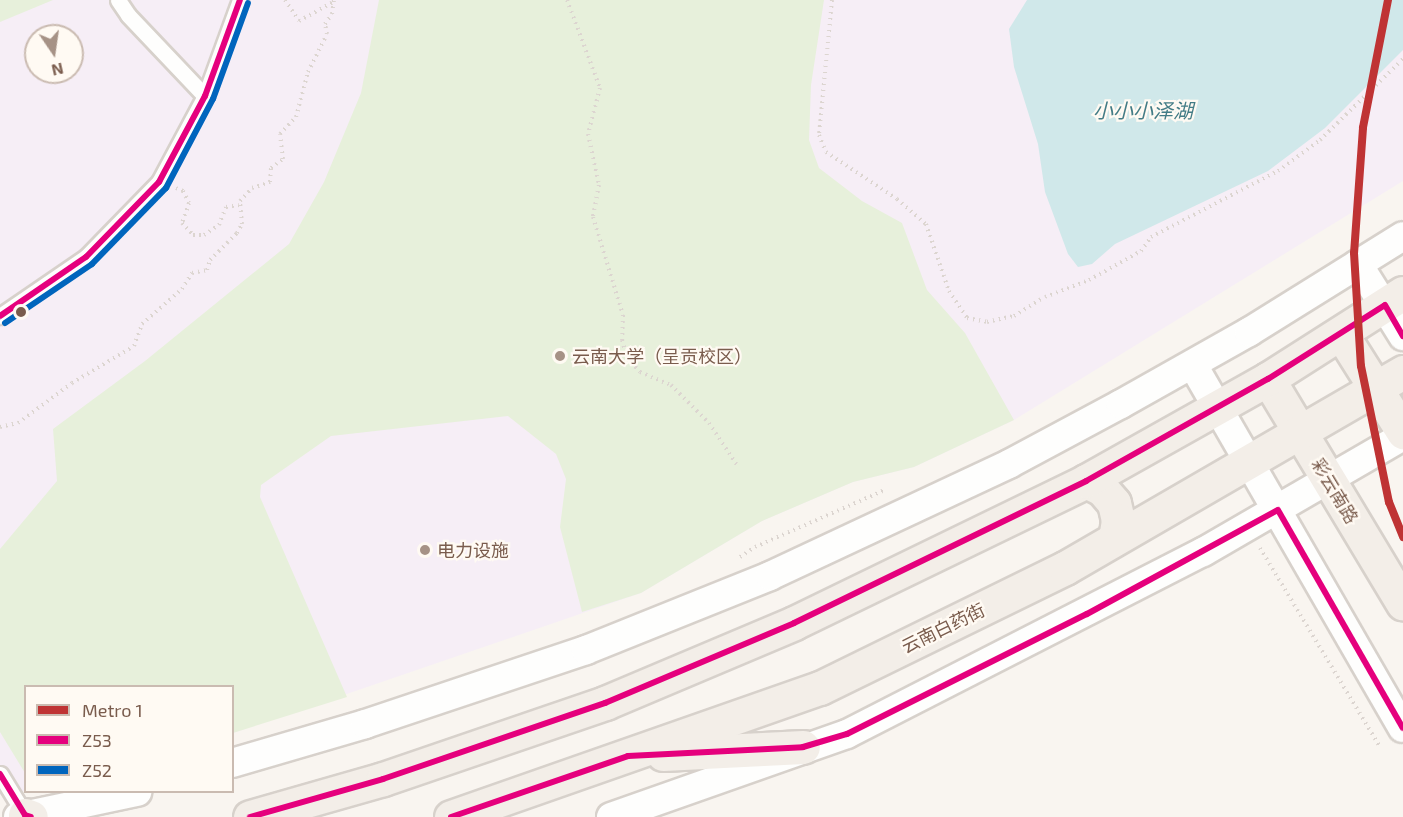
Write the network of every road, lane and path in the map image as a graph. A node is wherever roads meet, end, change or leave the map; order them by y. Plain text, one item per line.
1 (118, 0) edge
2 (240, 0) edge
3 (285, 0) edge
4 (567, 0) edge
5 (832, 0) edge
6 (333, 1) edge
7 (1403, 59) edge
8 (205, 96) junction
9 (159, 182) junction
10 (239, 205) junction
11 (1403, 236) edge
12 (1358, 264) junction
13 (1394, 299) edge
14 (0, 316) edge
15 (1342, 334) junction
16 (1403, 336) edge
17 (1193, 365) junction
18 (1268, 379) junction
19 (1390, 380) edge
20 (1219, 407) junction
21 (0, 427) edge
22 (1300, 434) junction
23 (1403, 434) edge
24 (1250, 462) junction
25 (737, 465) dead end
26 (1086, 481) junction
27 (1329, 481) junction
28 (1278, 510) junction
29 (1248, 527) junction
30 (1115, 538) junction
31 (1403, 604) edge
32 (1403, 728) edge
33 (803, 747) junction
34 (1380, 747) dead end
35 (628, 756) junction
36 (234, 762) edge
37 (0, 774) edge
38 (132, 793) edge
39 (25, 816) edge
40 (250, 817) edge
41 (451, 817) edge
42 (611, 817) edge

1 - 8 lane
2 - 8 lane
3 - 6 path
4 - 25 path
5 - 7 path
6 - 10 path
8 - 9 lane
9 - 10 path
9 - 14 lane
10 - 21 path
11 - 12 street
12 - 13 street
12 - 17 street
13 - 15 main road
13 - 16 street
15 - 18 main road
15 - 19 main road
17 - 20 street
17 - 36 street
18 - 20 main road
18 - 22 main road, 彩云南路
19 - 22 main road, 云南白药街
19 - 23 main road
20 - 24 street
20 - 26 main road
22 - 24 main road, 云南白药街
22 - 27 main road, 彩云南路
23 - 27 street
24 - 28 street
24 - 30 main road, 云南白药街
26 - 30 main road
26 - 40 main road
27 - 28 street
27 - 31 main road, 彩云南路
28 - 29 street
28 - 32 street
29 - 33 street
29 - 34 path
30 - 35 main road, 云南白药街
33 - 35 main road
33 - 42 street
35 - 41 main road, 云南白药街
37 - 39 lane
38 - 39 street

